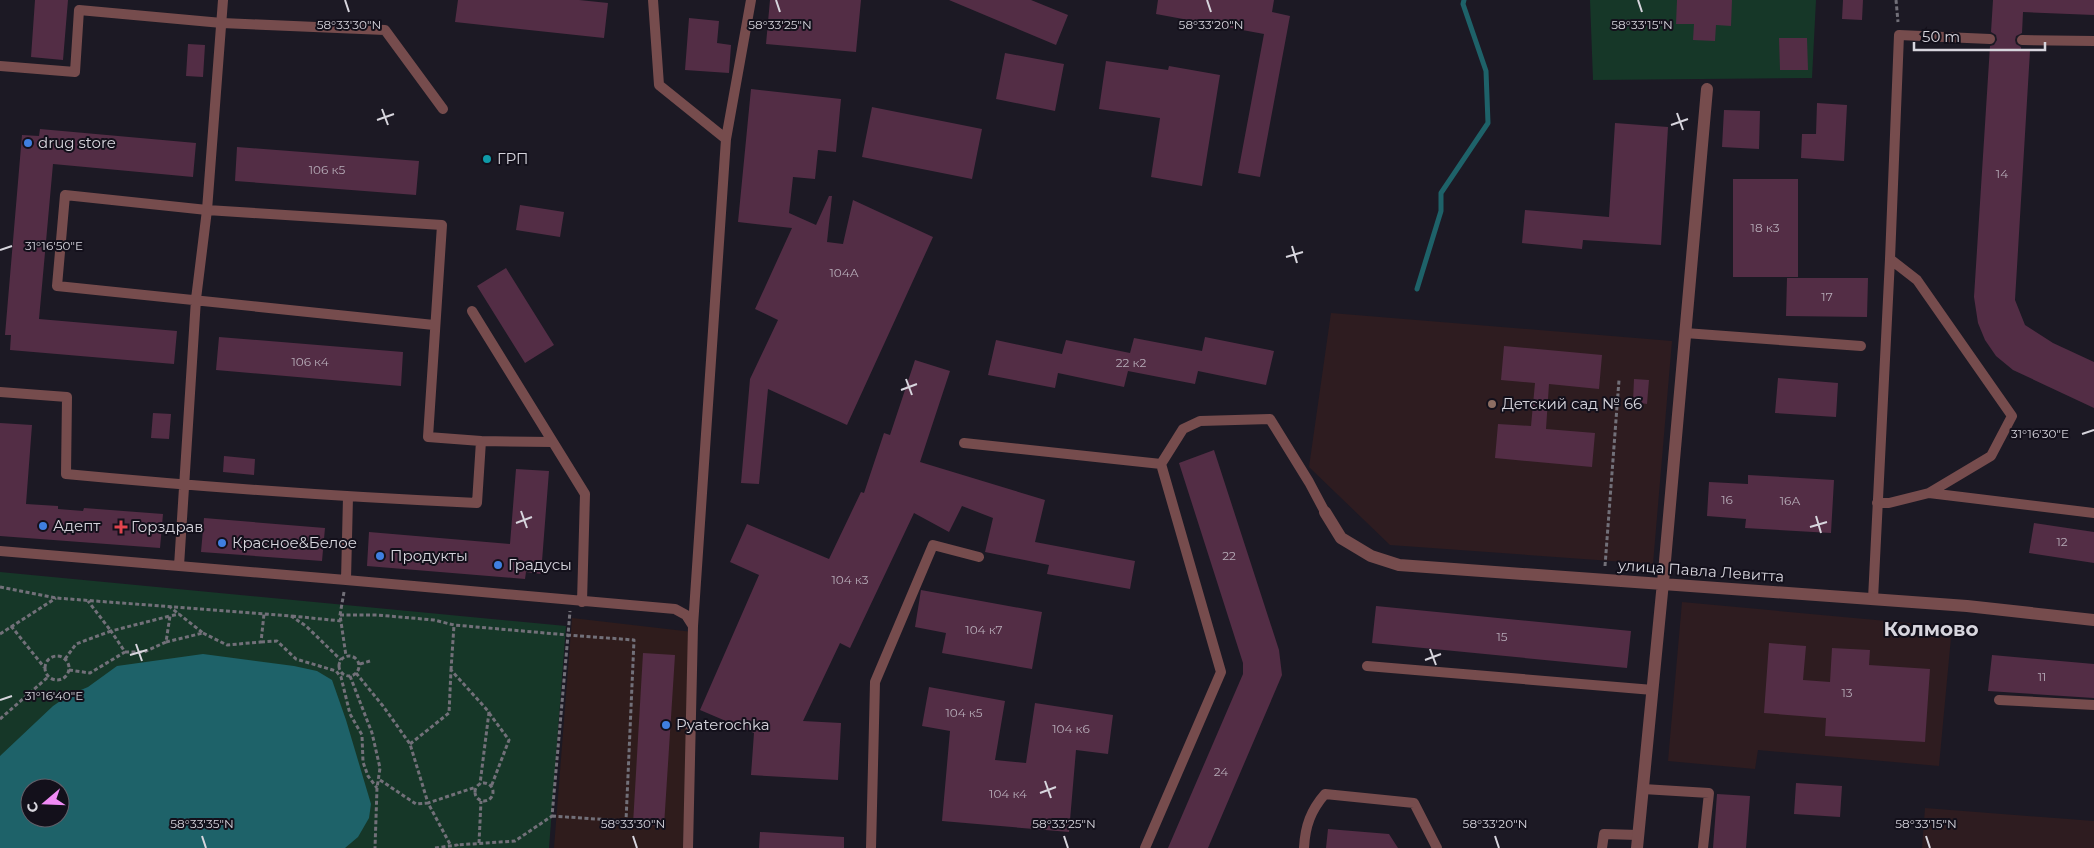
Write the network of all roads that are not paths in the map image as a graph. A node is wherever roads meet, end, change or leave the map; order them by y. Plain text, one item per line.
1 (223, 0) edge
2 (653, 0) edge
3 (751, 0) edge
4 (222, 23) junction
5 (1990, 39) dead end
6 (2022, 40) dead end
7 (2094, 41) edge
8 (0, 66) edge
9 (1707, 89) dead end
10 (443, 109) dead end
11 (726, 139) junction
12 (207, 210) junction
13 (1890, 259) junction
14 (196, 299) junction
15 (472, 311) dead end
16 (434, 325) junction
17 (1685, 332) junction
18 (1862, 346) dead end
19 (0, 392) edge
20 (481, 441) junction
21 (552, 442) junction
22 (964, 443) dead end
23 (1162, 464) junction
24 (184, 486) junction
25 (1929, 493) junction
26 (348, 497) junction
27 (1877, 503) junction
28 (1324, 512) joint
29 (2094, 513) edge
30 (0, 551) edge
31 (979, 557) dead end
32 (179, 566) junction
33 (346, 580) junction
34 (1663, 585) junction
35 (1873, 599) junction
36 (576, 601) junction
37 (2094, 620) edge
38 (693, 626) junction
39 (1367, 666) dead end
40 (1653, 690) junction
41 (1999, 700) dead end
42 (2094, 706) edge
43 (1643, 788) junction
44 (1637, 842) edge
45 (688, 848) edge
46 (871, 848) edge
47 (1145, 848) edge
48 (1304, 848) edge
49 (1437, 848) edge
50 (1602, 848) edge
51 (1703, 848) edge

1 - 4 lane
2 - 11 lane
3 - 11 lane
4 - 8 lane
4 - 10 lane
4 - 12 lane
5 - 13 lane
6 - 7 lane
9 - 17 street
11 - 38 lane
12 - 14 lane
12 - 14 lane
12 - 16 lane
13 - 25 lane
13 - 27 lane
14 - 16 lane
14 - 24 lane
15 - 21 lane
16 - 20 lane
17 - 18 lane
17 - 34 street
19 - 24 lane
20 - 21 lane
20 - 26 lane
21 - 36 lane
22 - 23 lane
23 - 28 lane
23 - 47 lane
24 - 26 lane
24 - 32 lane
25 - 27 lane
25 - 29 lane
26 - 33 lane
27 - 35 lane
28 - 34 street, улица Павла Левитта
30 - 32 lane
31 - 46 lane
32 - 33 lane
33 - 36 lane
34 - 35 street, улица Павла Левитта
34 - 40 street
35 - 37 street, улица Павла Левитта
36 - 38 lane
38 - 45 lane
39 - 40 lane
40 - 43 street
41 - 42 lane
43 - 44 street
43 - 51 lane
44 - 50 lane
48 - 49 lane

